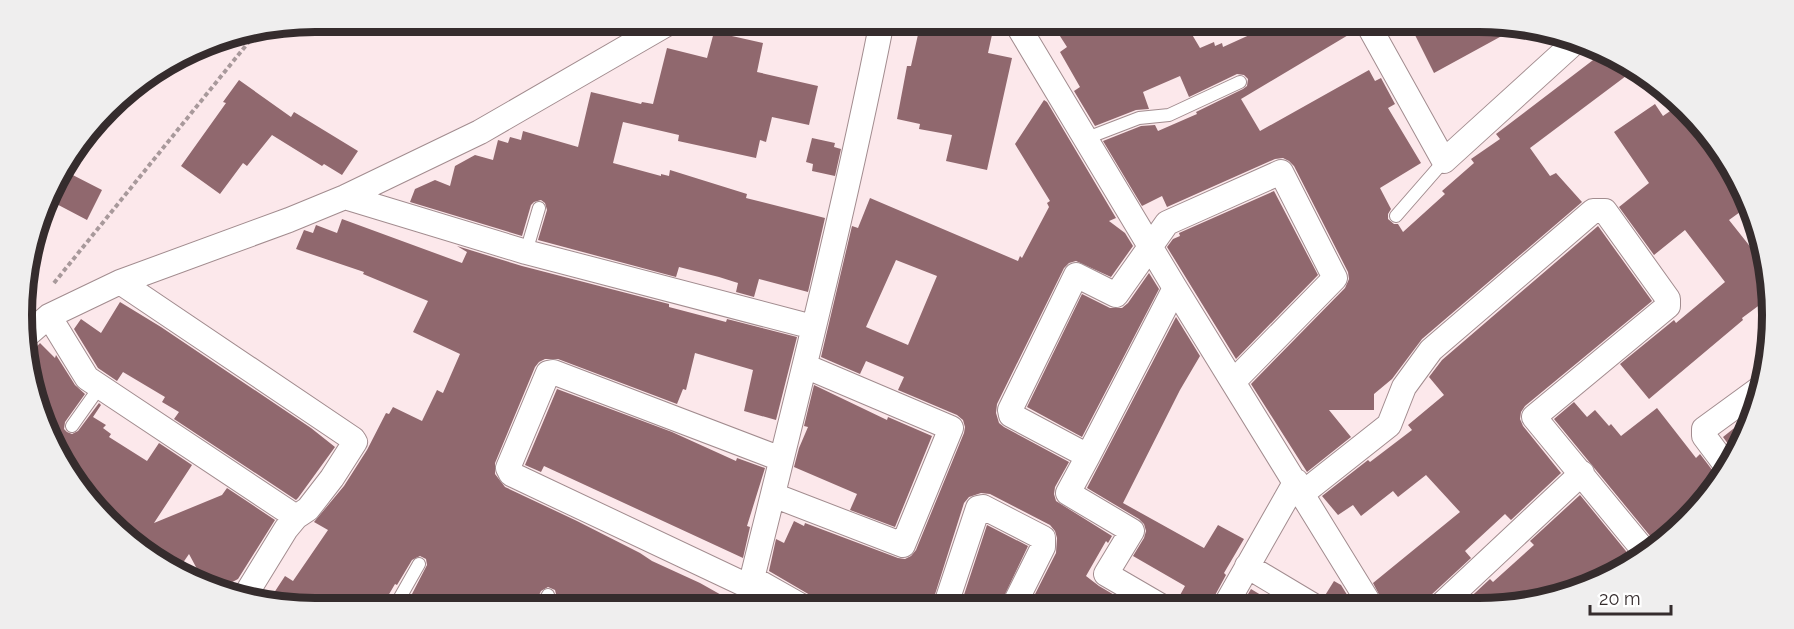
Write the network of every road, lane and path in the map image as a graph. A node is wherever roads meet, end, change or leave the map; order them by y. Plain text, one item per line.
1 (653, 32) edge
2 (880, 32) edge
3 (1022, 32) edge
4 (1372, 32) edge
5 (251, 39) edge
6 (1570, 47) edge
7 (1240, 82) dead end
8 (1087, 138) junction
9 (1444, 160) junction
10 (345, 197) junction
11 (539, 208) dead end
12 (1396, 216) dead end
13 (1150, 244) junction
14 (526, 252) junction
15 (120, 282) junction
16 (1175, 288) junction
17 (49, 316) junction
18 (813, 327) junction
19 (32, 331) edge
20 (805, 366) junction
21 (1234, 381) junction
22 (99, 388) junction
23 (1750, 395) edge
24 (72, 426) dead end
25 (1088, 456) junction
26 (781, 459) junction
27 (1722, 460) edge
28 (1581, 473) junction
29 (1299, 487) junction
30 (772, 495) junction
31 (296, 517) junction
32 (1641, 547) edge
33 (419, 564) dead end
34 (1247, 566) junction
35 (249, 590) edge
36 (749, 591) edge
37 (548, 595) dead end
38 (400, 598) edge
39 (546, 598) edge
40 (773, 598) edge
41 (948, 598) edge
42 (1017, 598) edge
43 (1147, 598) edge
44 (1229, 598) edge
45 (1301, 598) edge
46 (1366, 598) edge
47 (1448, 598) edge

1 - 10 street
2 - 18 street
3 - 8 street
4 - 9 street
5 - 17 path
6 - 9 street
7 - 8 lane
8 - 13 street
9 - 12 lane
10 - 14 street
10 - 15 street
11 - 14 lane
13 - 16 street
13 - 21 street
13 - 25 street
14 - 18 street
15 - 17 street
15 - 31 street
16 - 21 street
16 - 25 street
17 - 19 street
17 - 22 street
18 - 20 street
20 - 26 street
20 - 30 street
21 - 29 street
22 - 24 lane
22 - 31 street
23 - 27 street
25 - 43 street
26 - 30 street
26 - 36 street
28 - 29 street
28 - 32 street
28 - 47 street
29 - 34 street
29 - 46 street
30 - 36 street
31 - 35 street
33 - 38 lane
34 - 44 street
34 - 45 street
36 - 40 street
37 - 39 lane
41 - 42 street

